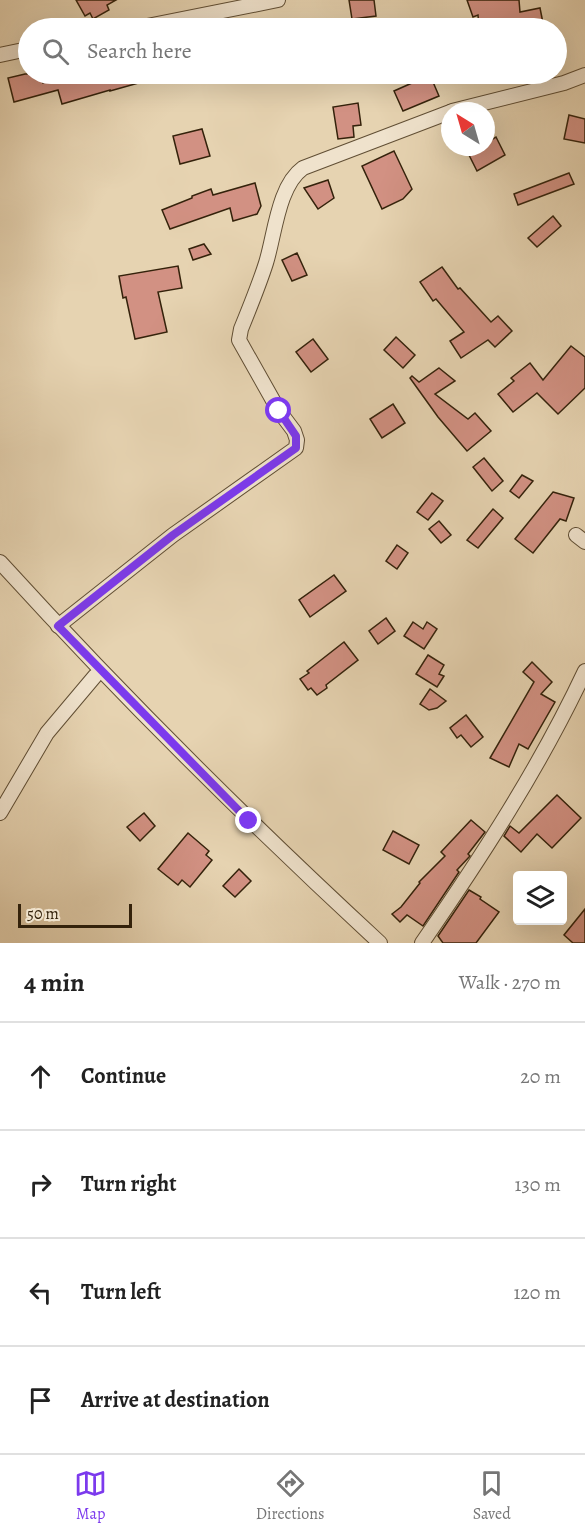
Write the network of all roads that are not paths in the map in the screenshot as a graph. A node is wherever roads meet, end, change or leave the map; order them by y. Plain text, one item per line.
1 (278, 0) edge
2 (187, 18) edge
3 (18, 51) edge
4 (0, 55) edge
5 (585, 75) edge
6 (567, 82) edge
7 (560, 84) edge
8 (487, 102) edge
9 (441, 115) edge
10 (0, 562) edge
11 (58, 626) junction
12 (585, 671) edge
13 (95, 676) dead end
14 (0, 813) edge
15 (380, 943) edge
16 (422, 943) edge

1 - 2 street
3 - 4 street
5 - 6 street
7 - 8 street
9 - 11 street
10 - 11 street
11 - 15 street
12 - 16 street
13 - 14 street

